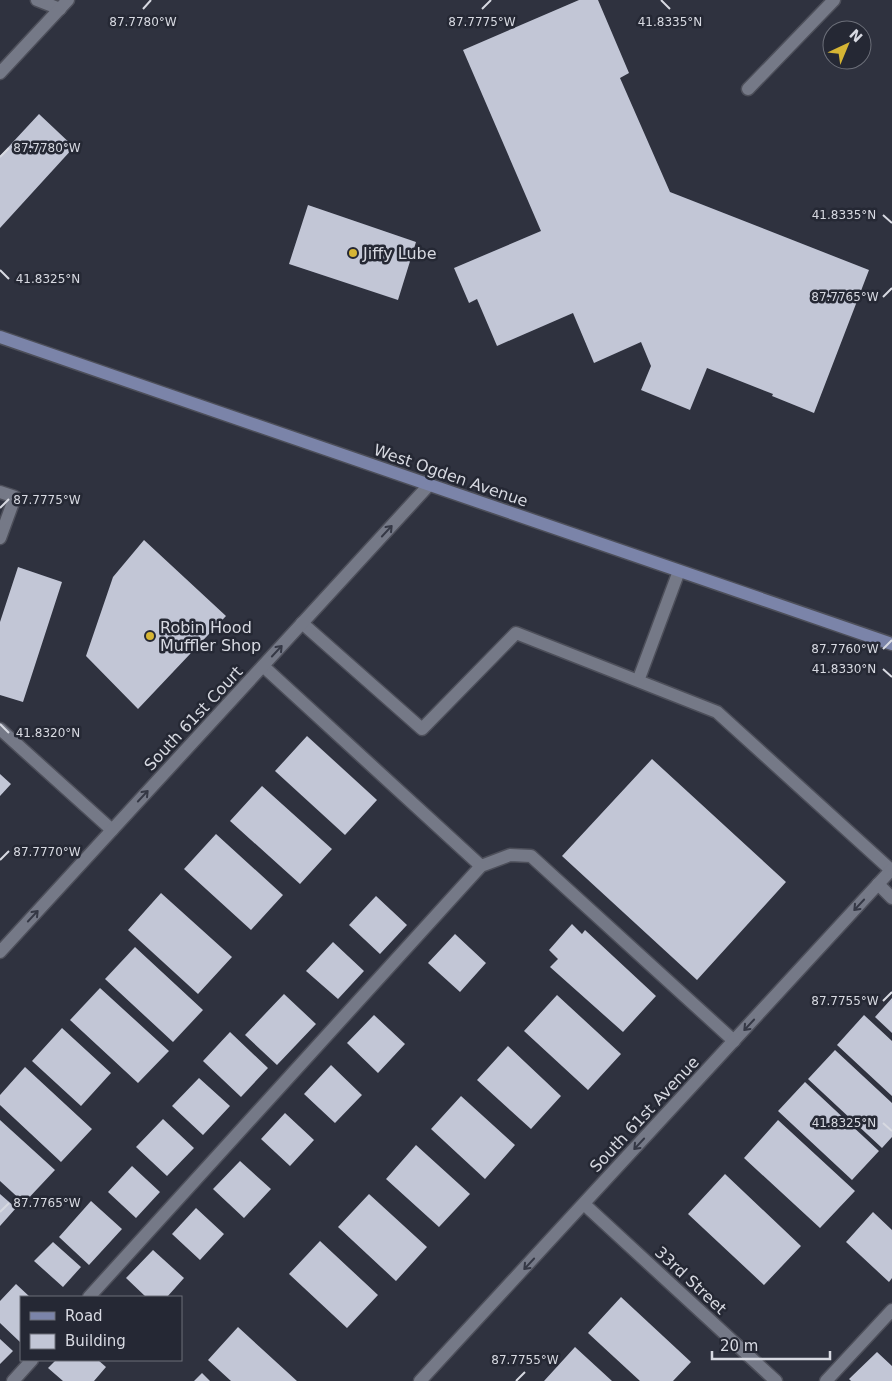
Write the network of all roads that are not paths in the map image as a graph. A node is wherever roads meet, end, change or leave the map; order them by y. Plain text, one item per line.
1 (37, 0) edge
2 (834, 0) edge
3 (64, 4) edge
4 (0, 73) edge
5 (748, 89) dead end
6 (0, 337) edge
7 (430, 485) junction
8 (0, 492) edge
9 (0, 538) edge
10 (679, 571) junction
11 (302, 623) junction
12 (892, 644) edge
13 (263, 666) junction
14 (638, 681) junction
15 (0, 729) edge
16 (112, 830) junction
17 (482, 866) junction
18 (891, 870) edge
19 (878, 884) junction
20 (892, 898) edge
21 (0, 952) edge
22 (734, 1041) junction
23 (584, 1204) junction
24 (90, 1296) edge
25 (892, 1310) edge
26 (31, 1361) edge
27 (12, 1381) edge
28 (420, 1381) edge
29 (776, 1381) edge
30 (826, 1381) edge

1 - 3 street
2 - 5 street
3 - 4 street
6 - 7 main road, West Ogden Avenue
7 - 10 main road, West Ogden Avenue
11 -> 7 street, South 61st Court
8 - 9 street
10 - 12 main road, West Ogden Avenue
10 - 14 street
13 -> 11 street, South 61st Court
11 - 14 street
16 -> 13 street, South 61st Court
13 - 17 street
14 - 18 street
15 - 16 street
21 -> 16 street, South 61st Court
17 - 22 street
17 - 24 street
18 - 19 street, South 61st Avenue
19 - 20 street
19 -> 22 street, South 61st Avenue
22 -> 23 street, South 61st Avenue
23 -> 28 street, South 61st Avenue
23 - 29 street, 33rd Street
25 - 30 street
26 - 27 street

